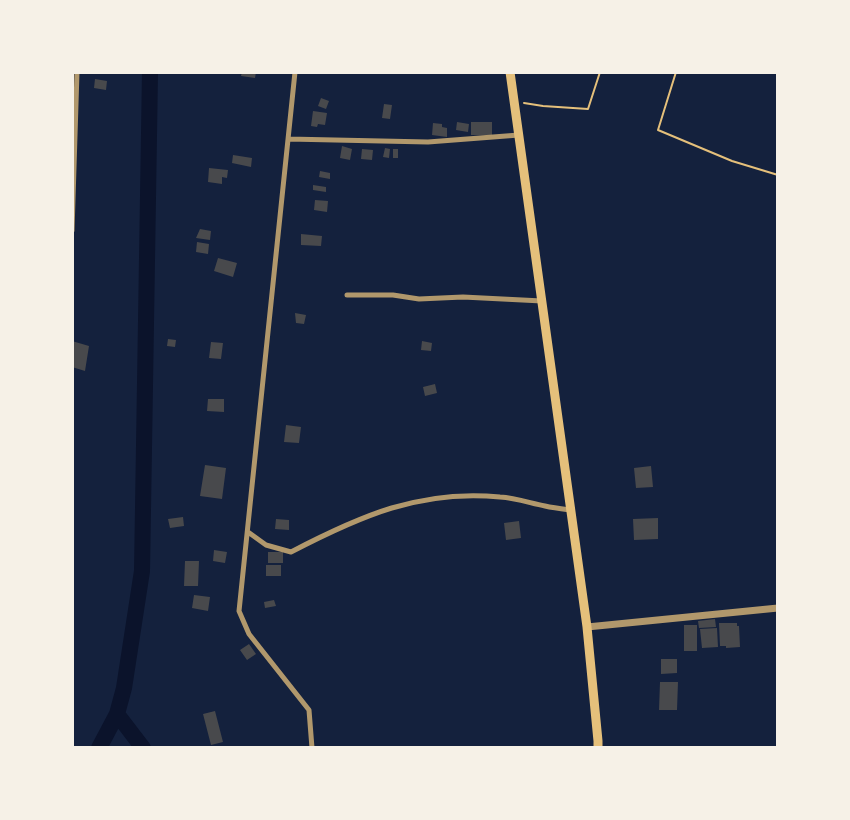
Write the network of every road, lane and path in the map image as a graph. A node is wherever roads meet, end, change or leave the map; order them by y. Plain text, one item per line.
1 (77, 72) edge
2 (295, 72) edge
3 (510, 72) edge
4 (600, 72) edge
5 (676, 72) edge
6 (514, 101) junction
7 (519, 135) junction
8 (288, 139) junction
9 (778, 175) edge
10 (72, 230) edge
11 (347, 295) dead end
12 (542, 301) junction
13 (571, 510) junction
14 (248, 532) junction
15 (778, 608) edge
16 (588, 627) junction
17 (312, 748) edge
18 (598, 748) edge

1 - 10 street
2 - 8 street
3 - 6 highway
4 - 6 path
5 - 9 path
6 - 7 highway
7 - 8 street
7 - 12 highway
8 - 14 street
11 - 12 street
12 - 13 highway
13 - 14 street
13 - 16 highway
14 - 17 street
15 - 16 street
16 - 18 highway

